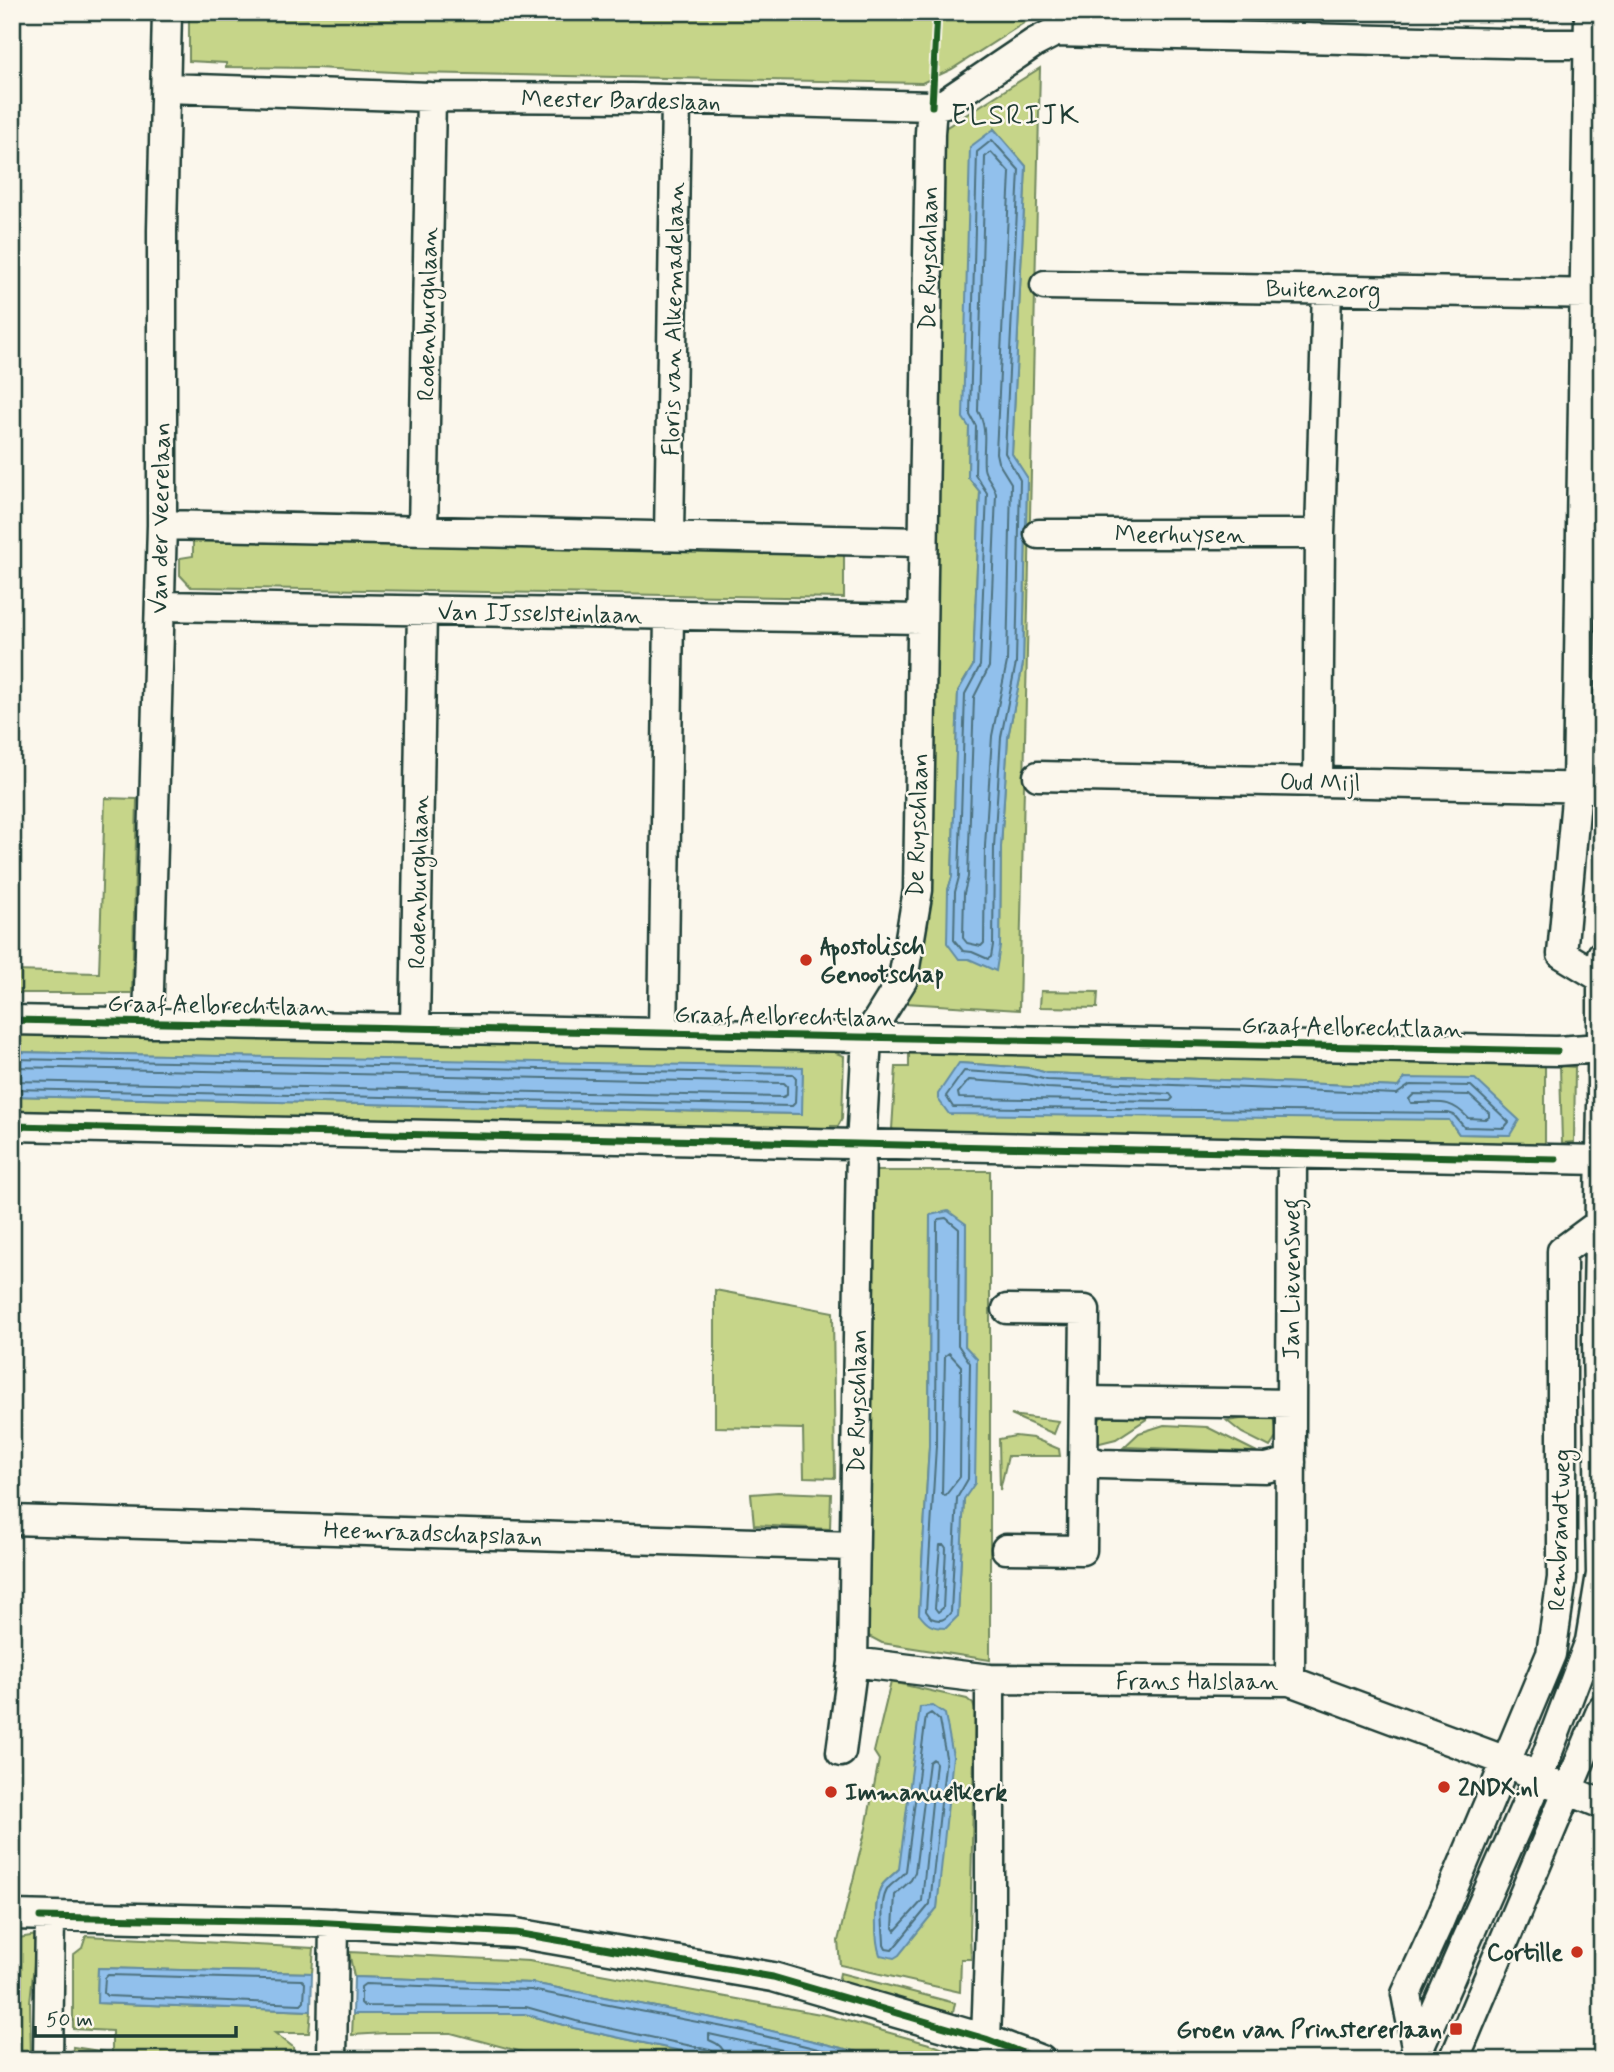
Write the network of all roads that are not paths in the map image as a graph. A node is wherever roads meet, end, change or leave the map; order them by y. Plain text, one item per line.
1 (167, 12) edge
2 (1589, 12) edge
3 (1306, 25) edge
4 (1595, 43) edge
5 (166, 88) junction
6 (431, 97) junction
7 (676, 101) junction
8 (932, 106) junction
9 (1045, 285) dead end
10 (1327, 289) junction
11 (1593, 294) edge
12 (162, 525) junction
13 (423, 531) junction
14 (1039, 534) dead end
15 (1321, 534) junction
16 (669, 536) junction
17 (922, 542) junction
18 (160, 606) junction
19 (422, 610) junction
20 (670, 615) junction
21 (921, 619) junction
22 (1038, 776) dead end
23 (1318, 782) junction
24 (1589, 788) edge
25 (1601, 966) edge
26 (12, 1020) edge
27 (148, 1023) junction
28 (415, 1028) junction
29 (663, 1033) junction
30 (867, 1037) junction
31 (1601, 1048) edge
32 (1602, 1098) edge
33 (1602, 1104) edge
34 (12, 1126) edge
35 (861, 1145) junction
36 (1292, 1154) junction
37 (1601, 1160) edge
38 (1600, 1223) junction
39 (1007, 1309) dead end
40 (1599, 1339) edge
41 (1600, 1394) edge
42 (1084, 1401) junction
43 (1291, 1404) junction
44 (1083, 1458) junction
45 (1291, 1462) junction
46 (12, 1520) edge
47 (854, 1546) junction
48 (1006, 1549) dead end
49 (853, 1662) junction
50 (990, 1679) junction
51 (1290, 1681) junction
52 (1602, 1709) edge
53 (841, 1752) dead end
54 (1506, 1761) junction
55 (1538, 1778) junction
56 (1568, 1791) junction
57 (1602, 1804) edge
58 (12, 1915) edge
59 (50, 1917) junction
60 (334, 1923) junction
61 (986, 2039) junction
62 (1416, 2056) edge
63 (48, 2060) edge
64 (332, 2060) edge
65 (1041, 2060) edge
66 (1454, 2060) edge

1 - 5 street, Van der Veerelaan
2 - 4 street
3 - 4 street
3 - 8 street, Meester Bardeslaan
4 - 11 street
5 - 6 street, Meester Bardeslaan
5 - 12 street, Van der Veerelaan
6 - 7 street, Meester Bardeslaan
6 - 13 street, Rodenburghlaan
7 - 8 street, Meester Bardeslaan
7 - 16 street, Floris van Alkemadelaan
8 - 17 street, De Ruyschlaan
9 - 10 street, Buitenzorg
10 - 11 street, Buitenzorg
10 - 15 street
11 - 24 street
12 - 13 street
12 - 18 street, Van der Veerelaan
13 - 16 street
14 - 15 street, Meerhuysen
15 - 23 street
16 - 17 street
17 - 21 street, De Ruyschlaan
18 - 19 street, Van IJsselsteinlaan
18 - 27 street, Van der Veerelaan
19 - 20 street, Van IJsselsteinlaan
19 - 28 street, Rodenburghlaan
20 - 21 street, Van IJsselsteinlaan
20 - 29 street
21 - 30 street, De Ruyschlaan
22 - 23 street, Oud Mijl
23 - 24 street, Oud Mijl
24 - 25 street
25 - 31 street
26 - 27 street, Graaf Aelbrechtlaan
27 - 28 street, Graaf Aelbrechtlaan
28 - 29 street, Graaf Aelbrechtlaan
29 - 30 street, Graaf Aelbrechtlaan
30 - 31 street, Graaf Aelbrechtlaan
30 - 35 street, De Ruyschlaan
31 - 32 street
33 - 37 street, Rembrandtweg
34 - 35 street
35 - 36 street
35 - 47 street, De Ruyschlaan
36 - 37 street
36 - 43 street, Jan Lievensweg
37 - 38 street, Rembrandtweg
38 - 40 street, Rembrandtweg
38 - 54 street, Rembrandtweg
39 - 42 street
40 - 41 street, Rembrandtweg
41 - 55 street, Rembrandtweg
42 - 43 street
42 - 44 street
43 - 45 street, Jan Lievensweg
44 - 45 street
44 - 48 street
45 - 51 street, Jan Lievensweg
46 - 47 street, Heemraadschapslaan
47 - 49 street, De Ruyschlaan
49 - 50 street, Frans Halslaan
49 - 53 street, De Ruyschlaan
50 - 51 street, Frans Halslaan
50 - 61 street
51 - 54 street, Frans Halslaan
52 - 56 street
54 - 55 street, Frans Halslaan
54 - 62 street, Rembrandtweg
55 - 56 street, Frans Halslaan
55 - 62 street, Rembrandtweg
56 - 57 street, Frans Halslaan
56 - 66 street
58 - 59 street
59 - 60 street
59 - 63 street
60 - 61 street
60 - 64 street
61 - 65 street

